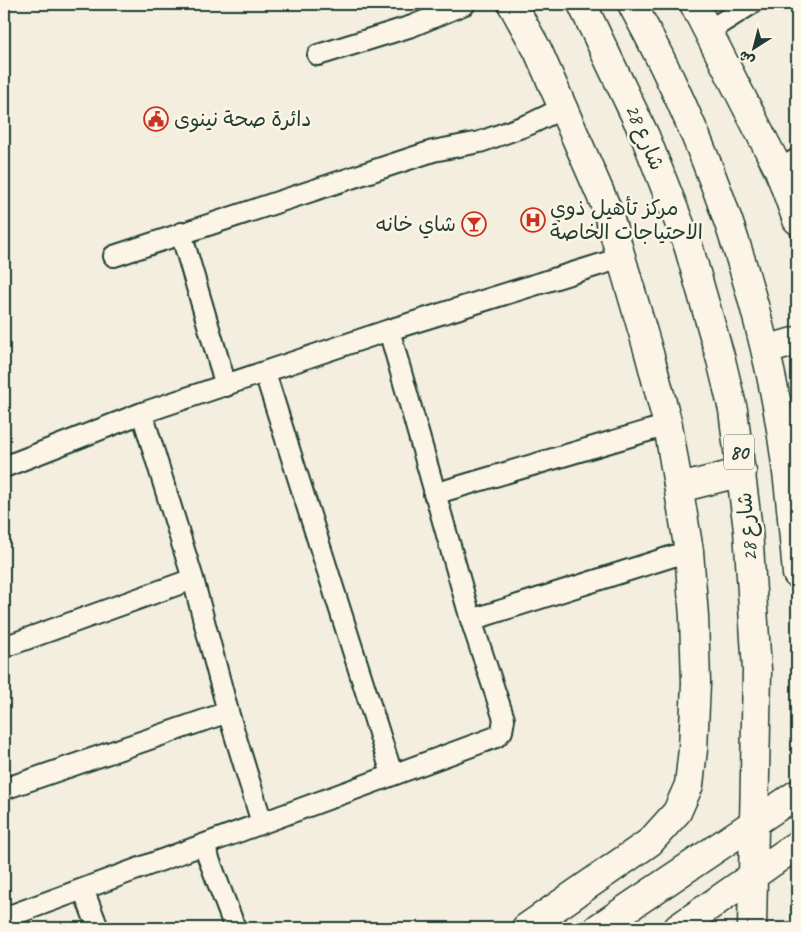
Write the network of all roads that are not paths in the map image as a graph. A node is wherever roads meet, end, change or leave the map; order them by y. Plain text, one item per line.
1 (465, 4) edge
2 (512, 4) edge
3 (582, 4) edge
4 (632, 4) edge
5 (694, 4) edge
6 (751, 4) edge
7 (708, 32) junction
8 (318, 55) dead end
9 (563, 108) junction
10 (788, 165) edge
11 (797, 220) edge
12 (181, 233) junction
13 (114, 256) dead end
14 (621, 258) junction
15 (389, 330) junction
16 (797, 341) edge
17 (766, 350) junction
18 (265, 373) junction
19 (226, 386) junction
20 (142, 413) junction
21 (668, 425) junction
22 (4, 467) edge
23 (742, 472) junction
24 (680, 488) junction
25 (434, 494) junction
26 (689, 551) junction
27 (797, 574) edge
28 (193, 579) junction
29 (471, 620) junction
30 (4, 647) edge
31 (228, 712) junction
32 (392, 774) junction
33 (4, 789) edge
34 (797, 794) edge
35 (262, 823) junction
36 (754, 824) junction
37 (797, 845) edge
38 (204, 846) junction
39 (753, 877) junction
40 (84, 889) junction
41 (4, 918) edge
42 (98, 928) edge
43 (235, 928) edge
44 (526, 928) edge
45 (598, 928) edge
46 (678, 928) edge
47 (752, 928) edge

1 - 8 street
2 - 9 main road
3 - 23 main road, شارع 28 / 80
4 - 17 main road, شارع 28 / 80
5 - 7 main road
6 - 7 street
7 - 10 main road
9 - 12 street
9 - 14 main road
10 - 11 main road
12 - 13 street
12 - 19 street
14 - 15 street
14 - 21 main road
15 - 18 street
15 - 25 street
16 - 17 main road
17 - 27 main road, شارع 28 / 80
18 - 19 street
18 - 32 street
19 - 20 street
20 - 22 street
20 - 28 street
21 - 24 main road
21 - 25 street
23 - 24 main road
23 - 36 main road, شارع 28 / 80
24 - 26 main road
25 - 29 street
26 - 29 street
26 - 44 main road
28 - 30 street
28 - 31 street
29 - 32 street
31 - 33 street
31 - 35 street
32 - 35 street
34 - 36 main road
35 - 38 street
36 - 39 main road, شارع 28 / 80
36 - 45 main road
37 - 39 main road
38 - 40 street
38 - 43 street
39 - 46 main road
39 - 47 main road, شارع 28 / 80
40 - 41 street
40 - 42 street

